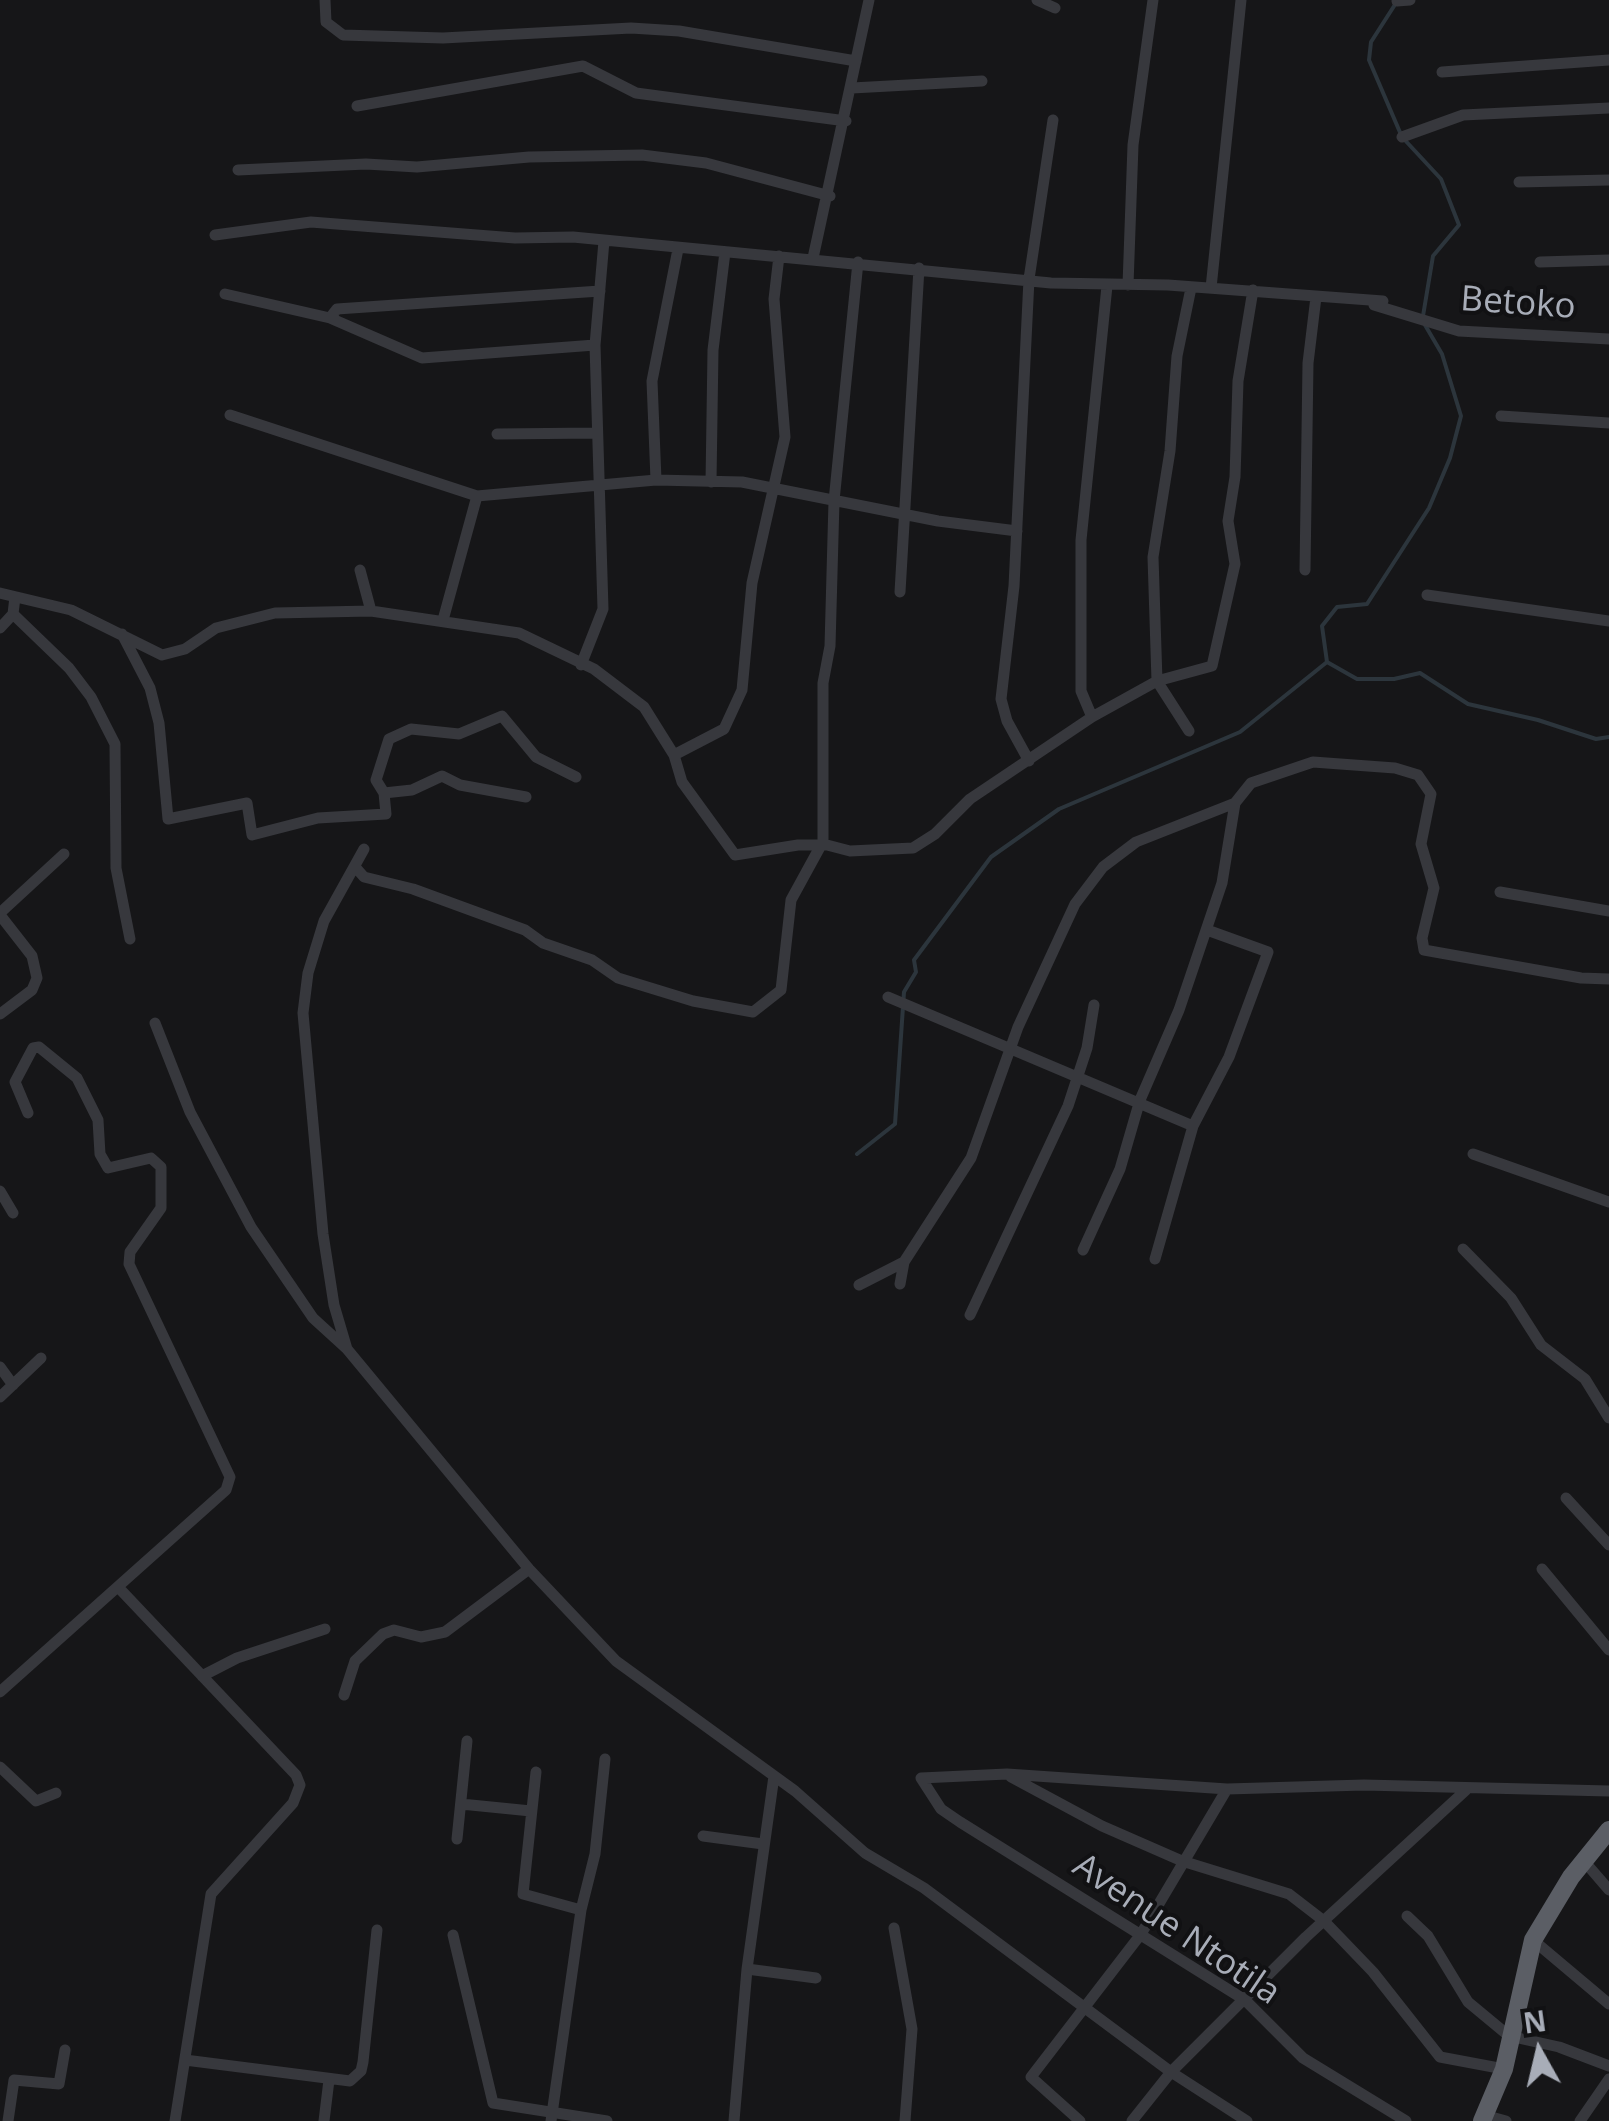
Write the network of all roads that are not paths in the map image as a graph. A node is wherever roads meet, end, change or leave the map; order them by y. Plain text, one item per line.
1 (324, 0) edge
2 (869, 0) edge
3 (1038, 0) edge
4 (1152, 0) edge
5 (1242, 0) edge
6 (1410, 0) edge
7 (1397, 1) edge
8 (1055, 8) dead end
9 (1609, 60) edge
10 (856, 61) junction
11 (1442, 72) dead end
12 (982, 81) dead end
13 (852, 88) junction
14 (357, 106) dead end
15 (1609, 108) edge
16 (1054, 120) dead end
17 (846, 121) junction
18 (1402, 138) dead end
19 (238, 170) dead end
20 (1609, 180) edge
21 (1519, 182) dead end
22 (830, 196) junction
23 (215, 236) dead end
24 (604, 241) junction
25 (678, 250) junction
26 (726, 252) junction
27 (779, 256) junction
28 (814, 258) junction
29 (1609, 260) edge
30 (858, 262) junction
31 (1540, 262) dead end
32 (920, 268) junction
33 (1029, 279) junction
34 (1128, 285) junction
35 (1107, 286) junction
36 (1190, 288) junction
37 (1211, 288) junction
38 (1252, 290) junction
39 (600, 291) junction
40 (225, 294) dead end
41 (1316, 297) junction
42 (330, 318) junction
43 (1609, 338) edge
44 (595, 345) junction
45 (230, 415) dead end
46 (1501, 416) dead end
47 (1609, 423) edge
48 (596, 433) junction
49 (498, 434) dead end
50 (656, 480) junction
51 (711, 482) junction
52 (599, 484) junction
53 (772, 488) junction
54 (477, 496) junction
55 (834, 500) junction
56 (904, 514) junction
57 (1017, 532) junction
58 (360, 570) dead end
59 (1305, 570) dead end
60 (900, 592) dead end
61 (0, 593) edge
62 (1427, 595) dead end
63 (15, 597) junction
64 (371, 610) junction
65 (13, 614) junction
66 (443, 620) junction
67 (1609, 621) edge
68 (0, 628) edge
69 (122, 634) junction
70 (582, 664) junction
71 (1157, 680) junction
72 (1092, 717) junction
73 (1189, 730) dead end
74 (674, 755) junction
75 (1028, 760) junction
76 (576, 777) dead end
77 (384, 793) junction
78 (526, 797) dead end
79 (1235, 803) junction
80 (822, 846) junction
81 (364, 849) dead end
82 (64, 854) dead end
83 (356, 869) junction
84 (1500, 892) dead end
85 (1609, 911) edge
86 (0, 914) edge
87 (1207, 930) junction
88 (130, 939) dead end
89 (1609, 979) edge
90 (888, 996) dead end
91 (1094, 1005) dead end
92 (0, 1014) edge
93 (156, 1023) dead end
94 (1010, 1050) junction
95 (1077, 1076) junction
96 (1140, 1100) junction
97 (28, 1113) dead end
98 (1193, 1126) junction
99 (1473, 1154) dead end
100 (0, 1191) edge
101 (1609, 1202) edge
102 (13, 1213) dead end
103 (1463, 1249) dead end
104 (1083, 1250) dead end
105 (1156, 1259) dead end
106 (904, 1262) junction
107 (900, 1284) dead end
108 (859, 1286) dead end
109 (970, 1315) dead end
110 (347, 1349) junction
111 (41, 1358) dead end
112 (0, 1367) edge
113 (13, 1385) junction
114 (0, 1397) edge
115 (1609, 1418) edge
116 (1566, 1498) dead end
117 (1609, 1544) edge
118 (530, 1569) junction
119 (1542, 1569) dead end
120 (118, 1586) junction
121 (324, 1629) dead end
122 (1609, 1650) edge
123 (202, 1676) junction
124 (0, 1692) edge
125 (344, 1695) dead end
126 (467, 1741) dead end
127 (604, 1759) dead end
128 (0, 1766) edge
129 (536, 1772) dead end
130 (1007, 1774) junction
131 (774, 1776) junction
132 (1227, 1790) junction
133 (1466, 1790) junction
134 (1609, 1791) edge
135 (56, 1792) dead end
136 (460, 1804) junction
137 (531, 1811) junction
138 (1609, 1830) edge
139 (703, 1836) dead end
140 (457, 1839) dead end
141 (763, 1844) junction
142 (1584, 1861) junction
143 (1182, 1862) junction
144 (1609, 1890) edge
145 (581, 1910) junction
146 (1407, 1916) dead end
147 (1324, 1921) junction
148 (894, 1928) dead end
149 (377, 1930) dead end
150 (1140, 1934) junction
151 (453, 1936) dead end
152 (1534, 1940) junction
153 (747, 1969) junction
154 (816, 1978) dead end
155 (1245, 2000) junction
156 (1609, 2004) edge
157 (1084, 2009) junction
158 (1509, 2036) junction
159 (65, 2050) dead end
160 (185, 2060) junction
161 (1609, 2066) edge
162 (1504, 2069) junction
163 (1171, 2072) junction
164 (1609, 2079) edge
165 (329, 2080) junction
166 (551, 2117) edge
167 (1483, 2118) edge
168 (8, 2121) edge
169 (175, 2121) edge
170 (324, 2121) edge
171 (607, 2121) edge
172 (734, 2121) edge
173 (905, 2121) edge
174 (1080, 2121) edge
175 (1132, 2121) edge
176 (1247, 2121) edge
177 (1406, 2121) edge
178 (1506, 2121) edge
179 (1580, 2121) edge

1 - 10 street
2 - 10 street
3 - 8 street
4 - 34 street
5 - 37 street
6 - 7 street
9 - 11 street
10 - 13 street
12 - 13 street
13 - 17 street
14 - 17 street
15 - 18 street
16 - 33 street
17 - 22 street
19 - 22 street
20 - 21 street
22 - 28 street
23 - 24 street
24 - 25 street
24 - 39 street
25 - 26 street
25 - 50 street
26 - 27 street
26 - 51 street
27 - 28 street
27 - 53 street
28 - 30 street
29 - 31 street
30 - 32 street
30 - 55 street
32 - 33 street
32 - 56 street
33 - 35 street
33 - 57 street
34 - 35 street
34 - 36 street
35 - 72 street
36 - 37 street
36 - 71 street
37 - 38 street
38 - 41 street
38 - 71 street
39 - 42 street
39 - 44 street
40 - 42 street
41 - 43 street, Betoko
41 - 59 street
42 - 44 street
44 - 48 street
45 - 54 street
46 - 47 street
48 - 49 street
48 - 52 street
50 - 51 street
50 - 52 street
51 - 53 street
52 - 54 street
52 - 70 street
53 - 55 street
53 - 74 street
54 - 66 street
55 - 56 street
55 - 80 street
56 - 57 street
56 - 60 street
57 - 75 street
58 - 64 street
61 - 63 street
62 - 67 street
63 - 65 street
63 - 69 street
64 - 66 street
64 - 69 street
65 - 68 street
65 - 88 street
66 - 70 street
69 - 77 street
70 - 74 street
71 - 72 street
71 - 73 street
72 - 75 street
74 - 80 street
75 - 80 street
76 - 77 street
77 - 78 street
79 - 87 street
79 - 89 street
79 - 94 street
80 - 83 street
81 - 83 street
82 - 86 street
83 - 110 street
84 - 85 street
86 - 92 street
87 - 96 street
87 - 98 street
90 - 94 street
91 - 95 street
93 - 110 street
94 - 95 street
94 - 106 street
95 - 96 street
95 - 109 street
96 - 98 street
96 - 104 street
97 - 120 street
98 - 105 street
99 - 101 street
100 - 102 street
103 - 115 street
106 - 107 street
106 - 108 street
110 - 118 street
111 - 113 street
112 - 113 street
113 - 114 street
116 - 117 street
118 - 125 street
118 - 131 street
119 - 122 street
120 - 123 street
120 - 124 street
121 - 123 street
123 - 160 street
126 - 136 street
127 - 145 street
128 - 135 street
129 - 137 street
130 - 132 street
130 - 143 street
130 - 150 street, Avenue Ntotila
131 - 141 street
131 - 157 street
132 - 133 street
132 - 143 street
133 - 134 street
133 - 147 street
136 - 137 street
136 - 140 street
137 - 145 street
138 - 142 highway
139 - 141 street
141 - 153 street
142 - 144 street
142 - 152 highway
143 - 147 street
143 - 150 street
145 - 166 street
146 - 158 street
147 - 155 street
147 - 162 street
148 - 173 street
149 - 165 street
150 - 155 street, Avenue Ntotila
150 - 157 street
151 - 166 street
152 - 156 street
152 - 158 highway
153 - 154 street
153 - 172 street
155 - 163 street
155 - 177 street, Avenue Ntotila
157 - 163 street
157 - 174 street
158 - 161 street
158 - 162 highway
159 - 168 street
160 - 165 street
160 - 169 street
162 - 167 highway
163 - 175 street
163 - 176 street
164 - 179 street
165 - 170 street
166 - 171 street
167 - 178 street

